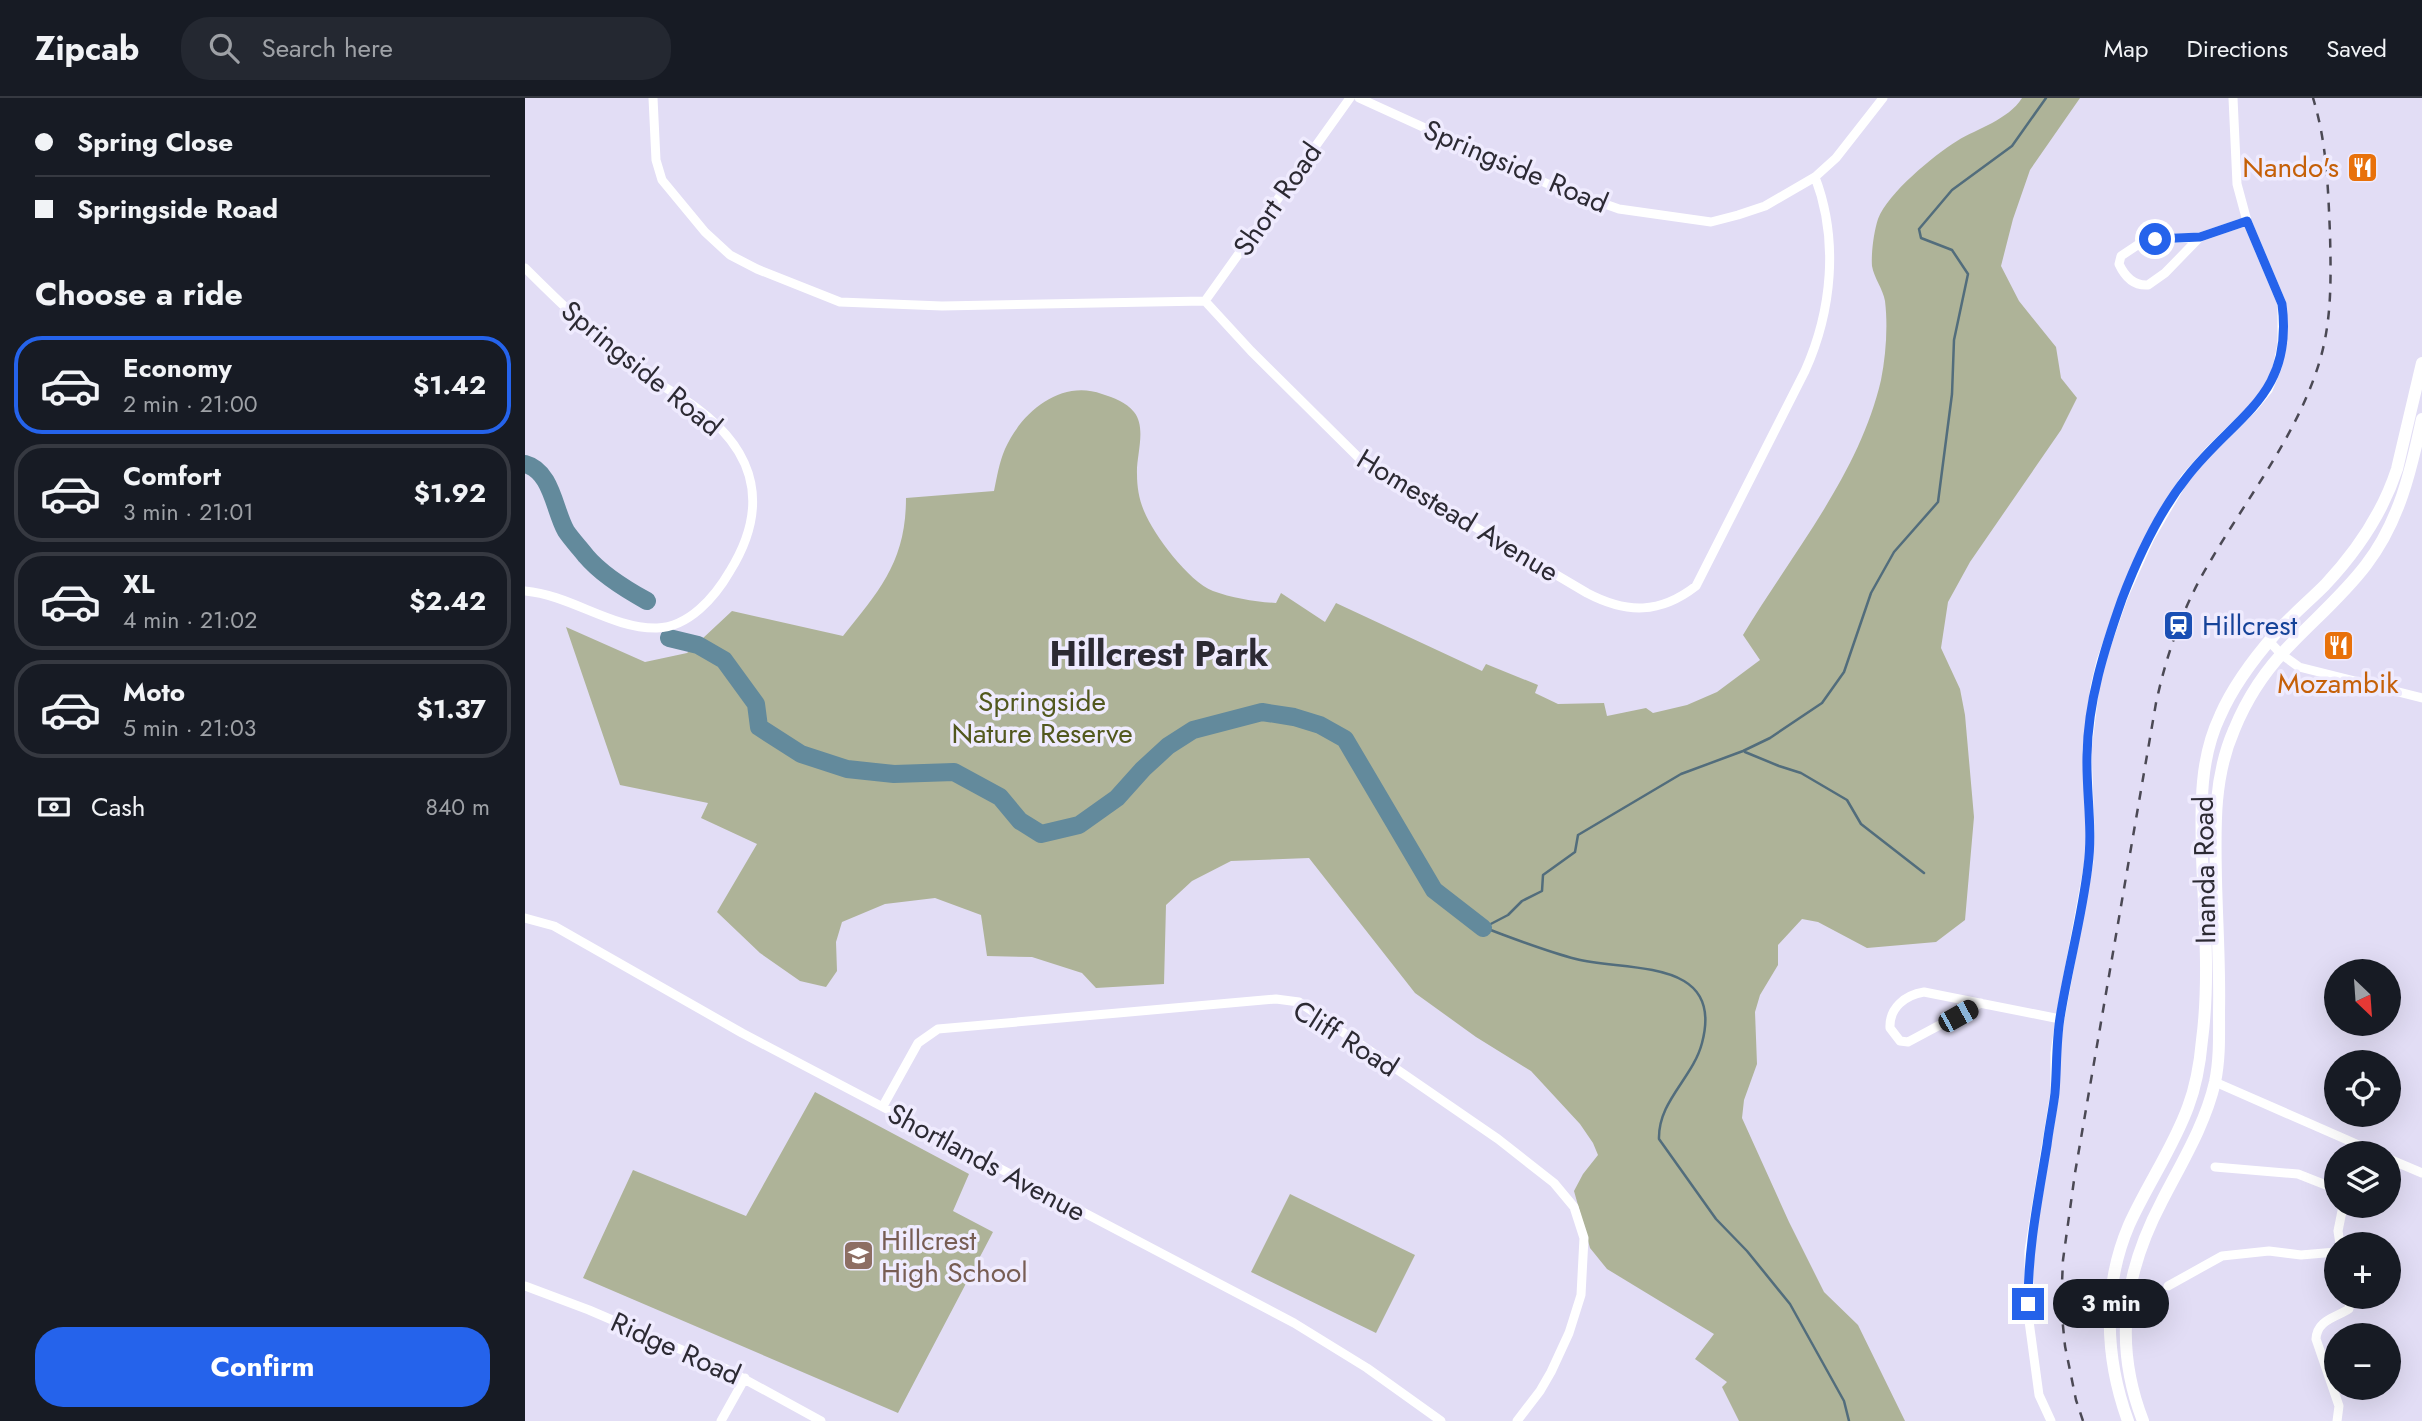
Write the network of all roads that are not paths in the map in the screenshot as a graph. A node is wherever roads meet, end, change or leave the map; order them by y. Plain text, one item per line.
1 (653, 98) edge
2 (1350, 98) edge
3 (1359, 98) edge
4 (1883, 98) edge
5 (2233, 98) edge
6 (1815, 177) junction
7 (2247, 221) junction
8 (2200, 237) junction
9 (525, 268) edge
10 (1205, 301) junction
11 (2422, 363) edge
12 (2422, 419) edge
13 (525, 591) edge
14 (2269, 641) junction
15 (2281, 654) junction
16 (2422, 698) edge
17 (525, 918) edge
18 (1981, 1003) junction
19 (2060, 1019) junction
20 (2215, 1082) junction
21 (883, 1106) junction
22 (2342, 1141) edge
23 (2401, 1163) edge
24 (2215, 1167) dead end
25 (2422, 1173) edge
26 (2324, 1184) edge
27 (2324, 1253) edge
28 (525, 1286) edge
29 (2168, 1286) dead end
30 (2349, 1309) edge
31 (745, 1378) junction
32 (722, 1421) edge
33 (821, 1421) edge
34 (1441, 1421) edge
35 (1517, 1421) edge
36 (2050, 1421) edge
37 (2128, 1421) edge
38 (2143, 1421) edge
39 (2337, 1421) edge

1 - 10 street
2 - 10 street, Short Road
3 - 6 street, Springside Road
4 - 6 street, Springside Road
5 - 7 street
6 - 10 street, Homestead Avenue
7 - 8 street
7 - 19 street
8 - 8 street
9 - 13 street, Springside Road
11 - 14 main road, Inanda Road
12 - 15 main road, Inanda Road
14 - 15 street
14 - 37 main road, Inanda Road
15 - 16 street
15 - 20 main road, Inanda Road
17 - 21 street, Shortlands Avenue
18 - 18 street
18 - 19 street
19 - 36 street
20 - 22 street
20 - 38 main road, Inanda Road
21 - 34 street, Shortlands Avenue
21 - 35 street, Cliff Road
23 - 25 street
24 - 26 street
27 - 29 street
28 - 31 street, Ridge Road
30 - 39 street
31 - 32 street
31 - 33 street, Ridge Road

